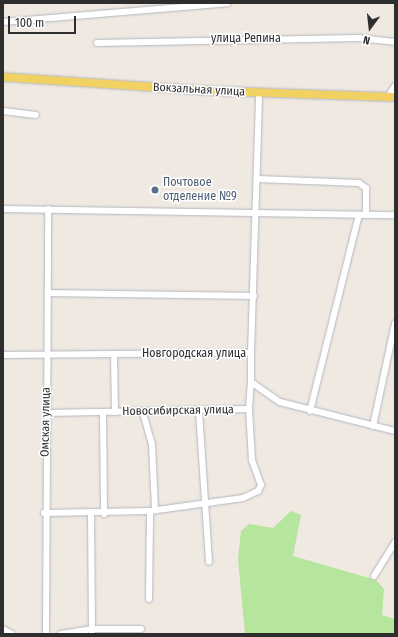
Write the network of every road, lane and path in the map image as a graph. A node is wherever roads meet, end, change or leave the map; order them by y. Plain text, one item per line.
1 (227, 3) edge
2 (3, 22) edge
3 (395, 42) edge
4 (96, 43) dead end
5 (3, 77) edge
6 (395, 86) edge
7 (259, 94) junction
8 (392, 97) edge
9 (3, 111) edge
10 (36, 115) dead end
11 (258, 179) junction
12 (3, 209) edge
13 (48, 209) junction
14 (256, 211) junction
15 (359, 215) junction
16 (366, 215) junction
17 (395, 215) edge
18 (48, 293) junction
19 (254, 296) junction
20 (395, 324) edge
21 (252, 353) junction
22 (114, 354) junction
23 (3, 355) edge
24 (46, 356) junction
25 (251, 382) junction
26 (249, 410) junction
27 (199, 411) junction
28 (310, 411) junction
29 (115, 412) junction
30 (47, 413) junction
31 (103, 413) junction
32 (143, 413) junction
33 (373, 426) junction
34 (395, 431) edge
35 (205, 503) junction
36 (153, 510) junction
37 (44, 513) junction
38 (104, 514) junction
39 (91, 515) junction
40 (395, 542) edge
41 (209, 562) dead end
42 (374, 576) dead end
43 (149, 599) dead end
44 (3, 629) edge
45 (142, 630) edge
46 (92, 631) edge
47 (12, 634) edge
48 (46, 634) edge
49 (61, 634) edge

1 - 2 street
3 - 4 street, улица Репина
5 - 7 main road, Вокзальная улица
6 - 8 street
7 - 8 main road, Вокзальная улица
7 - 11 street
9 - 10 street
11 - 14 street
11 - 16 street
12 - 13 street
13 - 14 street
13 - 18 street, Омская улица
14 - 15 street
14 - 19 street
15 - 16 street
15 - 28 street
16 - 17 street
18 - 19 street
18 - 24 street, Омская улица
19 - 21 street
20 - 33 street
21 - 22 street, Новгородская улица
21 - 25 street, Новгородская улица
22 - 24 street, Новгородская улица
22 - 29 street
23 - 24 street, Новгородская улица
24 - 30 street, Омская улица
25 - 26 street, Новгородская улица
25 - 28 street
26 - 27 street, Новосибирская улица
26 - 35 street, Новосибирская улица
27 - 32 street, Новосибирская улица
27 - 35 street
28 - 33 street
29 - 31 street, Новосибирская улица
29 - 32 street, Новосибирская улица
30 - 31 street, Новосибирская улица
30 - 37 street, Омская улица
31 - 38 street
32 - 36 street
33 - 34 street
35 - 36 street
35 - 41 street
36 - 38 street
36 - 43 street
37 - 39 street
37 - 48 street, Омская улица
38 - 39 street
39 - 46 street
40 - 42 street
44 - 47 street
45 - 46 street
46 - 49 street

